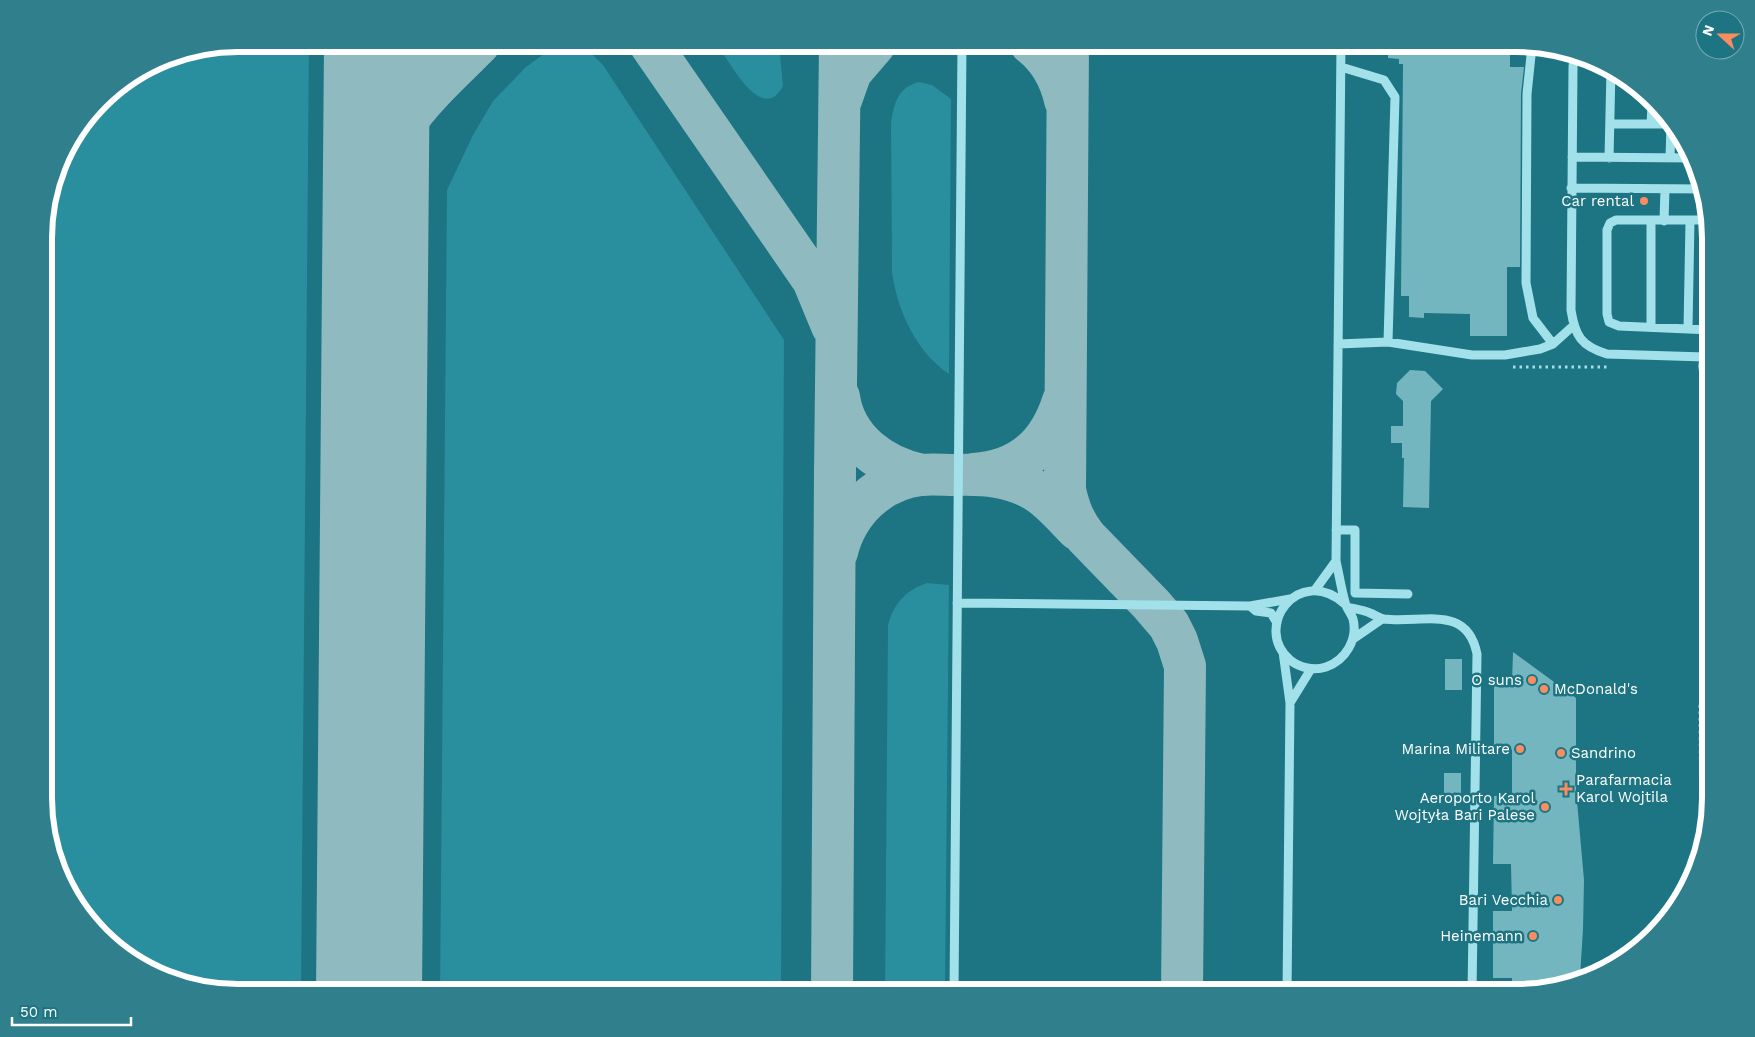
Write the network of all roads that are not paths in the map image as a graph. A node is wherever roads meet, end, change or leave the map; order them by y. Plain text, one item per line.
1 (962, 52) edge
2 (1341, 52) edge
3 (1531, 53) edge
4 (1574, 61) edge
5 (1341, 67) junction
6 (1611, 78) edge
7 (1652, 111) edge
8 (1611, 124) junction
9 (1651, 124) junction
10 (1663, 124) edge
11 (1671, 136) edge
12 (1572, 157) junction
13 (1610, 158) junction
14 (1670, 158) junction
15 (1684, 158) edge
16 (1571, 188) junction
17 (1665, 189) junction
18 (1696, 190) edge
19 (1701, 220) edge
20 (1652, 221) junction
21 (1664, 221) junction
22 (1690, 221) junction
23 (1573, 326) junction
24 (1651, 327) junction
25 (1688, 329) junction
26 (1702, 330) edge
27 (1388, 342) junction
28 (1338, 344) junction
29 (1553, 344) junction
30 (1702, 355) edge
31 (1336, 530) junction
32 (1336, 561) junction
33 (1314, 590) junction
34 (1408, 594) dead end
35 (1290, 599) junction
36 (957, 603) junction
37 (1250, 606) junction
38 (1346, 606) junction
39 (1382, 619) junction
40 (1276, 623) junction
41 (1353, 639) junction
42 (1283, 652) junction
43 (1311, 669) junction
44 (1290, 703) junction
45 (954, 984) edge
46 (1287, 984) edge
47 (1472, 984) edge

1 - 36 street
2 - 5 street
3 - 29 street
4 - 12 street
5 - 27 street
5 - 28 street
6 - 8 street
7 - 9 street
8 - 9 street
8 - 13 street
9 - 10 street
11 - 14 street
12 - 13 street
12 - 16 street
13 - 14 street
14 - 15 street
16 - 17 street
16 - 23 street
17 - 18 street
17 - 21 street
19 - 22 street
20 - 21 street
20 - 24 street
20 - 24 street
21 - 22 street
22 - 25 street
23 - 29 street
23 - 30 street
24 - 25 street
25 - 26 street
27 - 28 street
27 - 29 street
28 - 31 street
31 - 32 street
31 - 34 street
32 - 33 street
32 - 38 street
33 - 35 street
33 - 38 street
35 - 37 street
35 - 40 street
36 - 37 street
36 - 45 street
37 - 40 street
38 - 39 street
38 - 41 street
39 - 41 street
39 - 47 street
40 - 42 street
41 - 43 street
42 - 43 street
42 - 44 street
43 - 44 street
44 - 46 street

